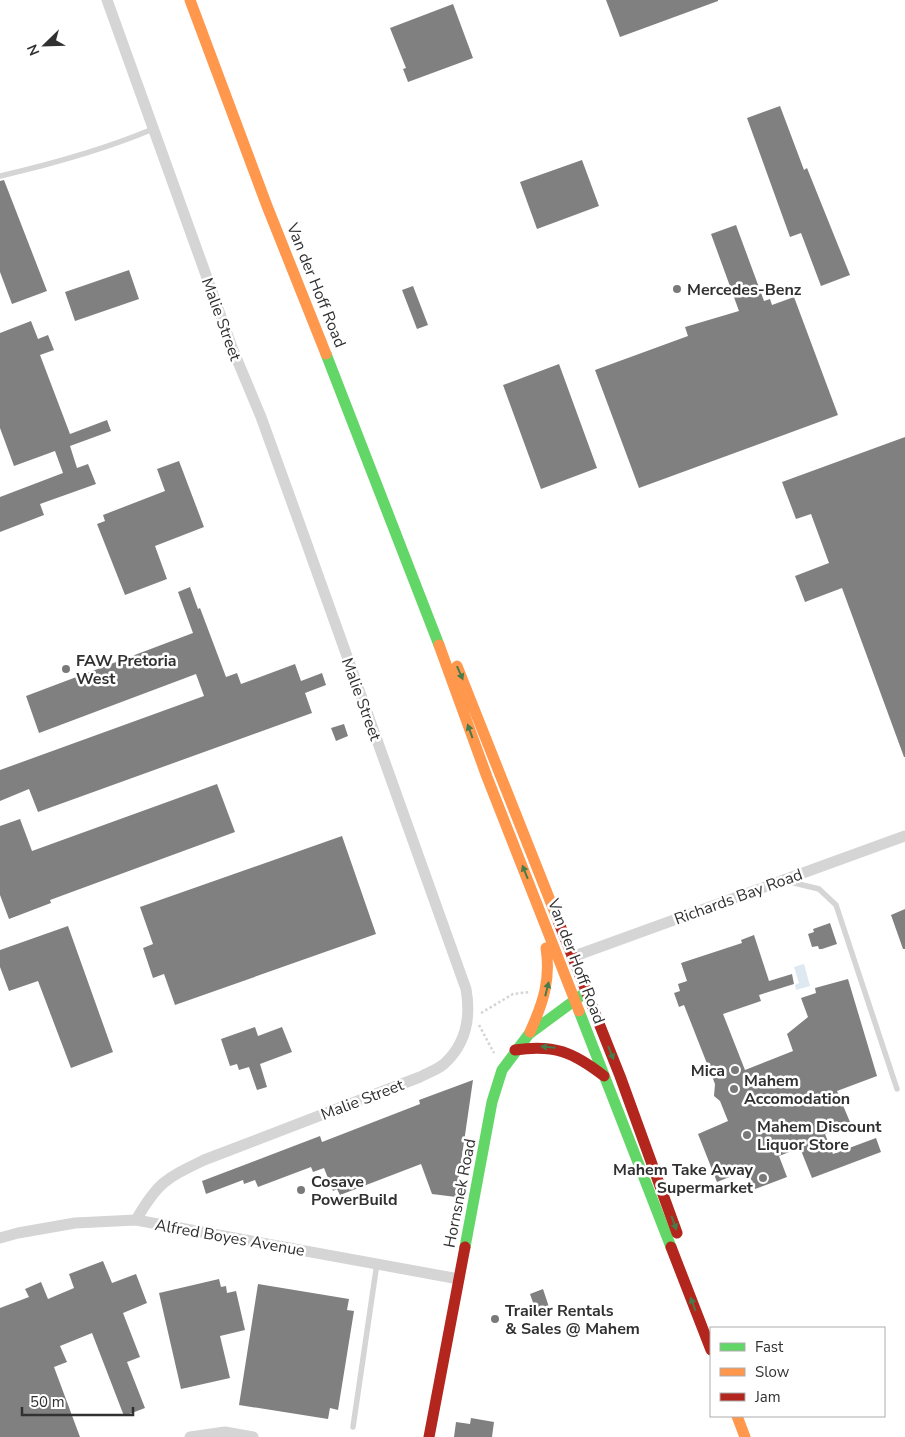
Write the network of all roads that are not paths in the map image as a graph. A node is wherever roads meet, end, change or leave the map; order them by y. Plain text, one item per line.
1 (107, 0) edge
2 (190, 0) edge
3 (153, 129) junction
4 (0, 176) edge
5 (416, 582) junction
6 (905, 836) edge
7 (782, 880) junction
8 (532, 890) junction
9 (572, 957) junction
10 (586, 992) junction
11 (573, 999) junction
12 (529, 1034) junction
13 (515, 1050) junction
14 (606, 1077) junction
15 (897, 1089) dead end
16 (637, 1125) junction
17 (625, 1131) junction
18 (136, 1220) junction
19 (0, 1238) edge
20 (377, 1263) junction
21 (459, 1279) junction
22 (713, 1327) edge
23 (710, 1347) edge
24 (737, 1417) edge
25 (747, 1417) edge
26 (353, 1427) dead end
27 (190, 1437) edge
28 (253, 1437) edge
29 (429, 1437) edge
30 (746, 1437) edge
31 (755, 1437) edge

1 - 3 street, Malie Street
2 - 5 main road, Van der Hoff Road
3 - 4 lane
3 - 18 street, Malie Street
8 -> 5 main road, Van der Hoff Road
5 -> 9 main road, Van der Hoff Road
6 - 7 street, Richards Bay Road
7 - 9 street, Richards Bay Road
7 - 15 lane
8 - 11 main road, Van der Hoff Road
12 -> 8 main road
9 - 10 main road, Van der Hoff Road
10 - 11 main road, Hornsnek Road
10 -> 16 main road, Van der Hoff Road
11 - 12 main road, Hornsnek Road
11 - 14 main road, Van der Hoff Road
12 - 13 main road, Hornsnek Road
14 -> 13 main road
13 - 21 main road, Hornsnek Road
14 - 17 main road, Van der Hoff Road
16 - 17 lane
16 -> 22 main road, Van der Hoff Road
23 -> 17 main road, Van der Hoff Road
18 - 19 street, Alfred Boyes Avenue
18 - 20 street, Alfred Boyes Avenue
20 - 21 street, Alfred Boyes Avenue
20 - 26 lane
21 - 29 main road, Hornsnek Road
24 - 30 main road
25 - 31 main road
27 - 28 street

